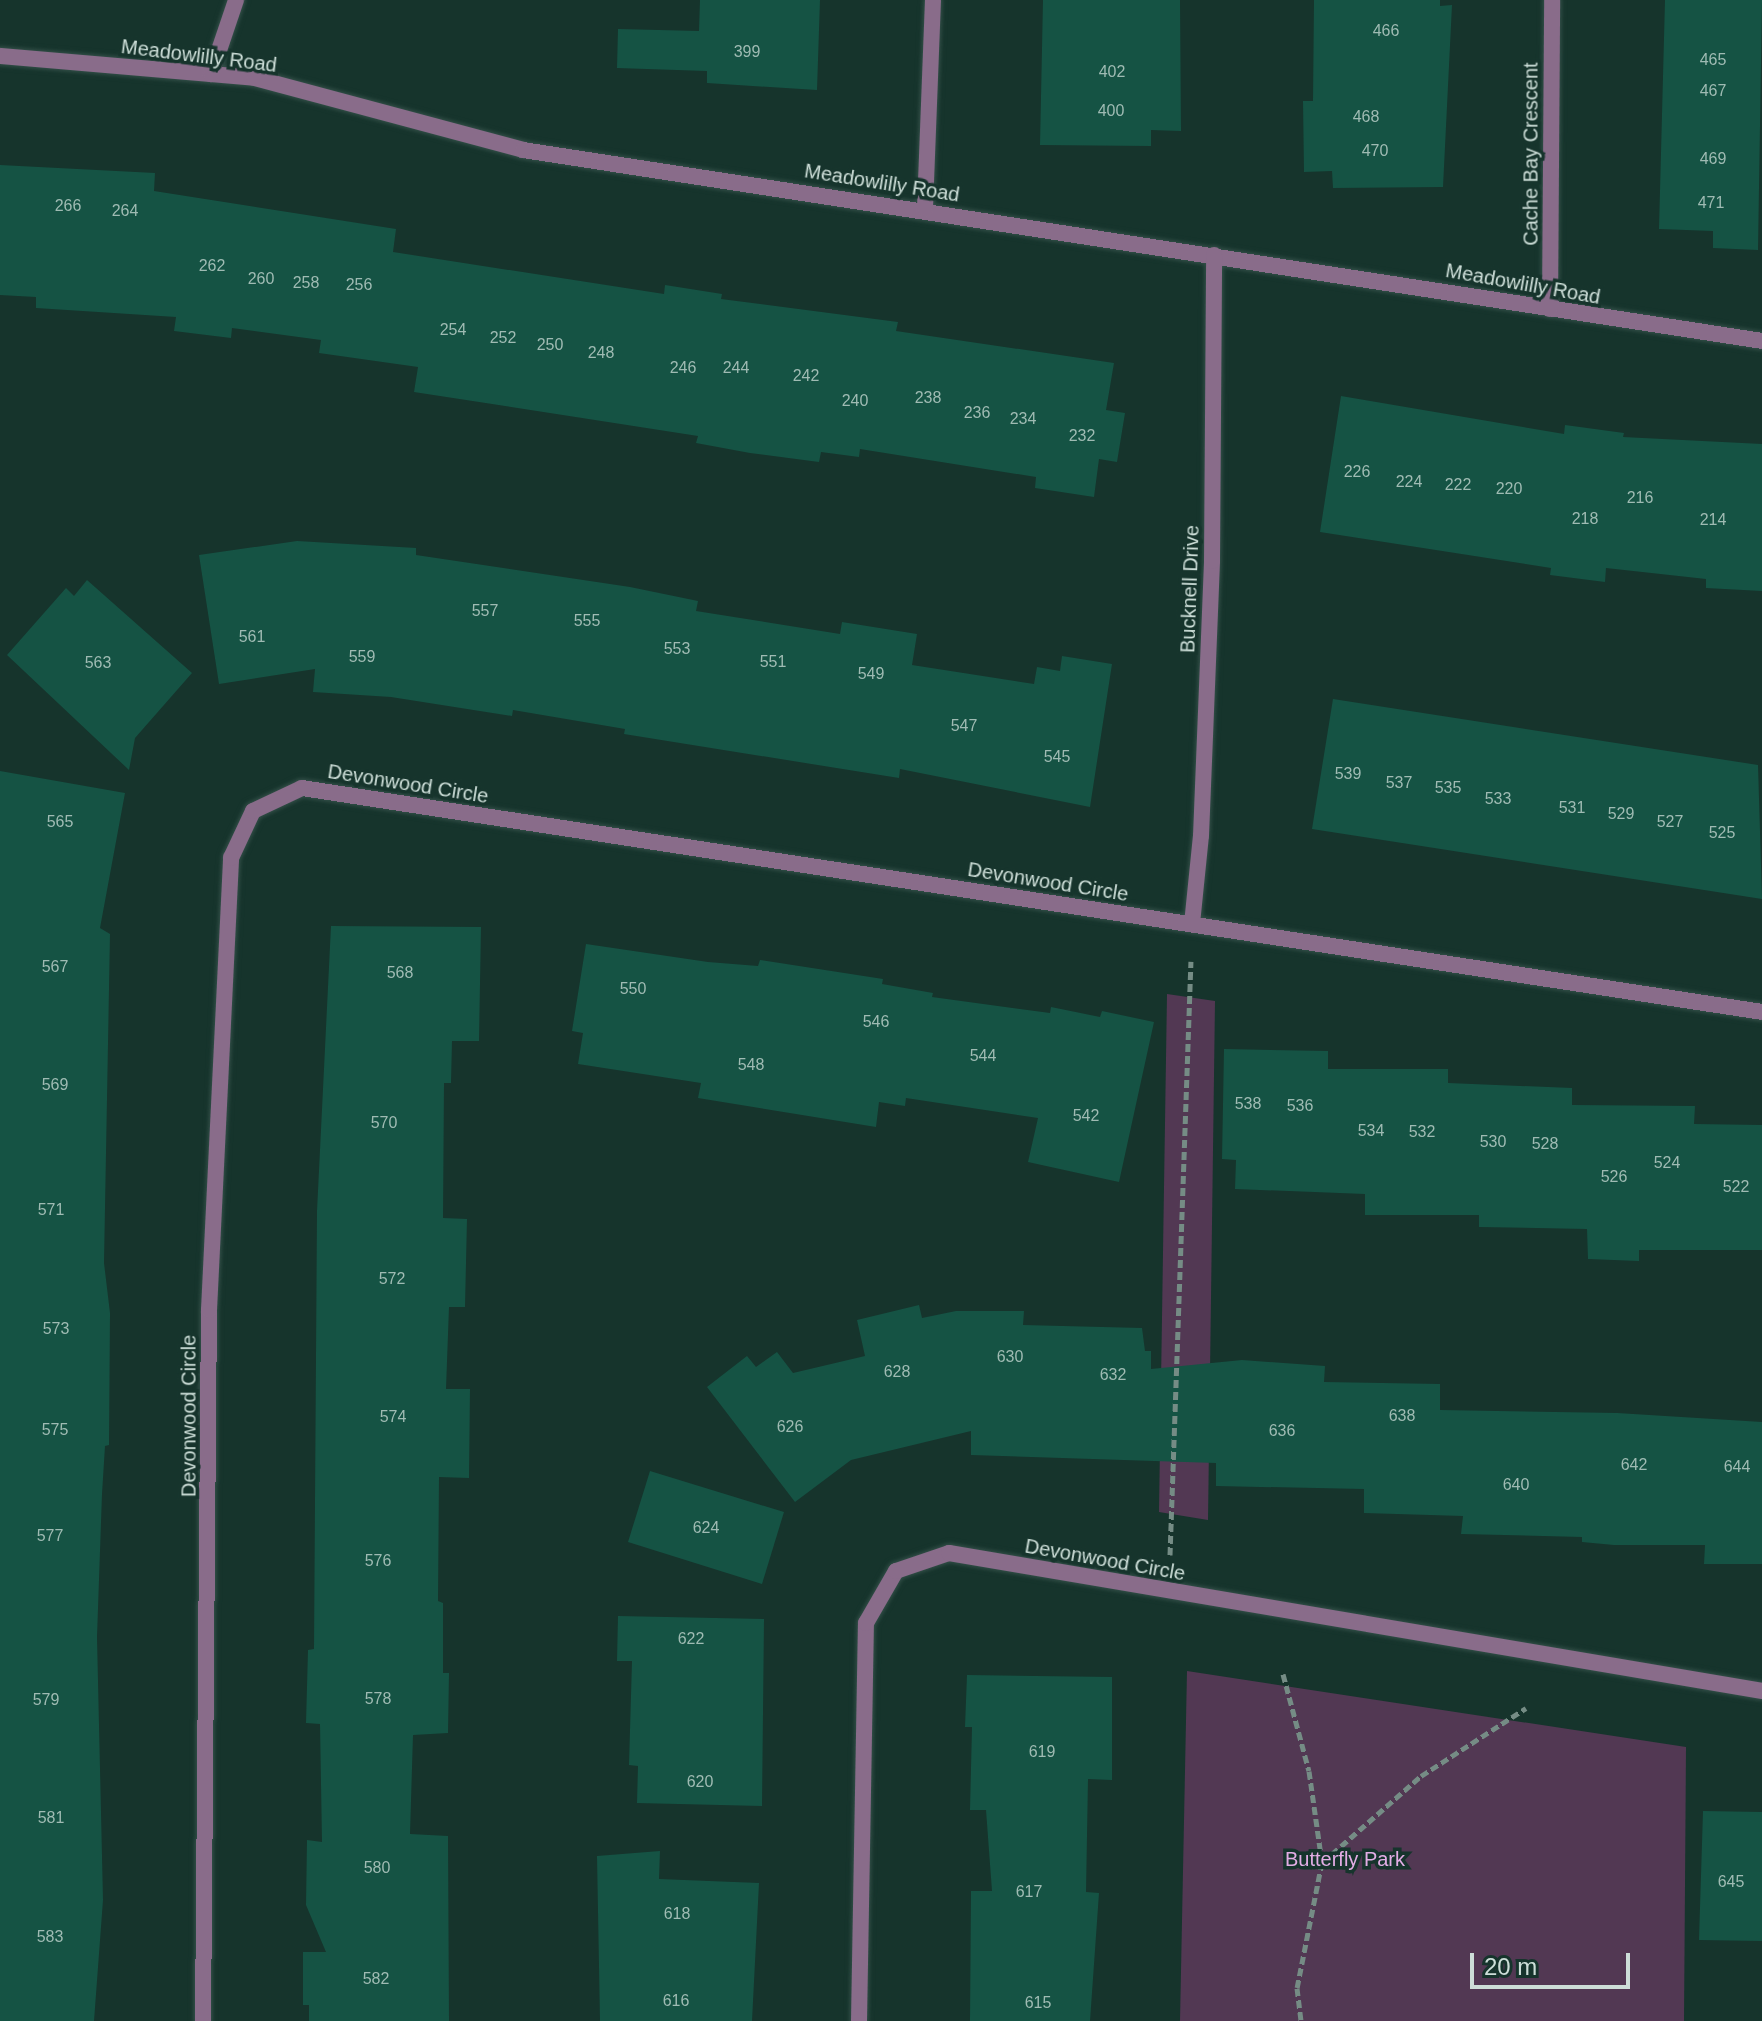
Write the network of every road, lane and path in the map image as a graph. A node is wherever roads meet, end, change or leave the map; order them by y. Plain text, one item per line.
1 (236, 0) edge
2 (933, 0) edge
3 (1552, 0) edge
4 (0, 56) edge
5 (211, 74) junction
6 (925, 208) junction
7 (1214, 255) junction
8 (1550, 309) junction
9 (1762, 341) edge
10 (1192, 924) junction
11 (1762, 1012) edge
12 (1169, 1592) junction
13 (1283, 1674) dead end
14 (1762, 1691) edge
15 (1526, 1708) dead end
16 (1322, 1862) junction
17 (203, 2021) edge
18 (859, 2021) edge
19 (1301, 2021) edge

1 - 5 street
2 - 6 street
3 - 8 street, Cache Bay Crescent
4 - 5 street, Meadowlilly Road
5 - 6 street, Meadowlilly Road
6 - 7 street, Meadowlilly Road
7 - 8 street, Meadowlilly Road
7 - 10 street, Bucknell Drive
8 - 9 street, Meadowlilly Road
10 - 11 street, Devonwood Circle
10 - 12 path
10 - 17 street, Devonwood Circle
12 - 14 street, Devonwood Circle
12 - 18 street, Devonwood Circle
13 - 16 path
15 - 16 path
16 - 19 path

